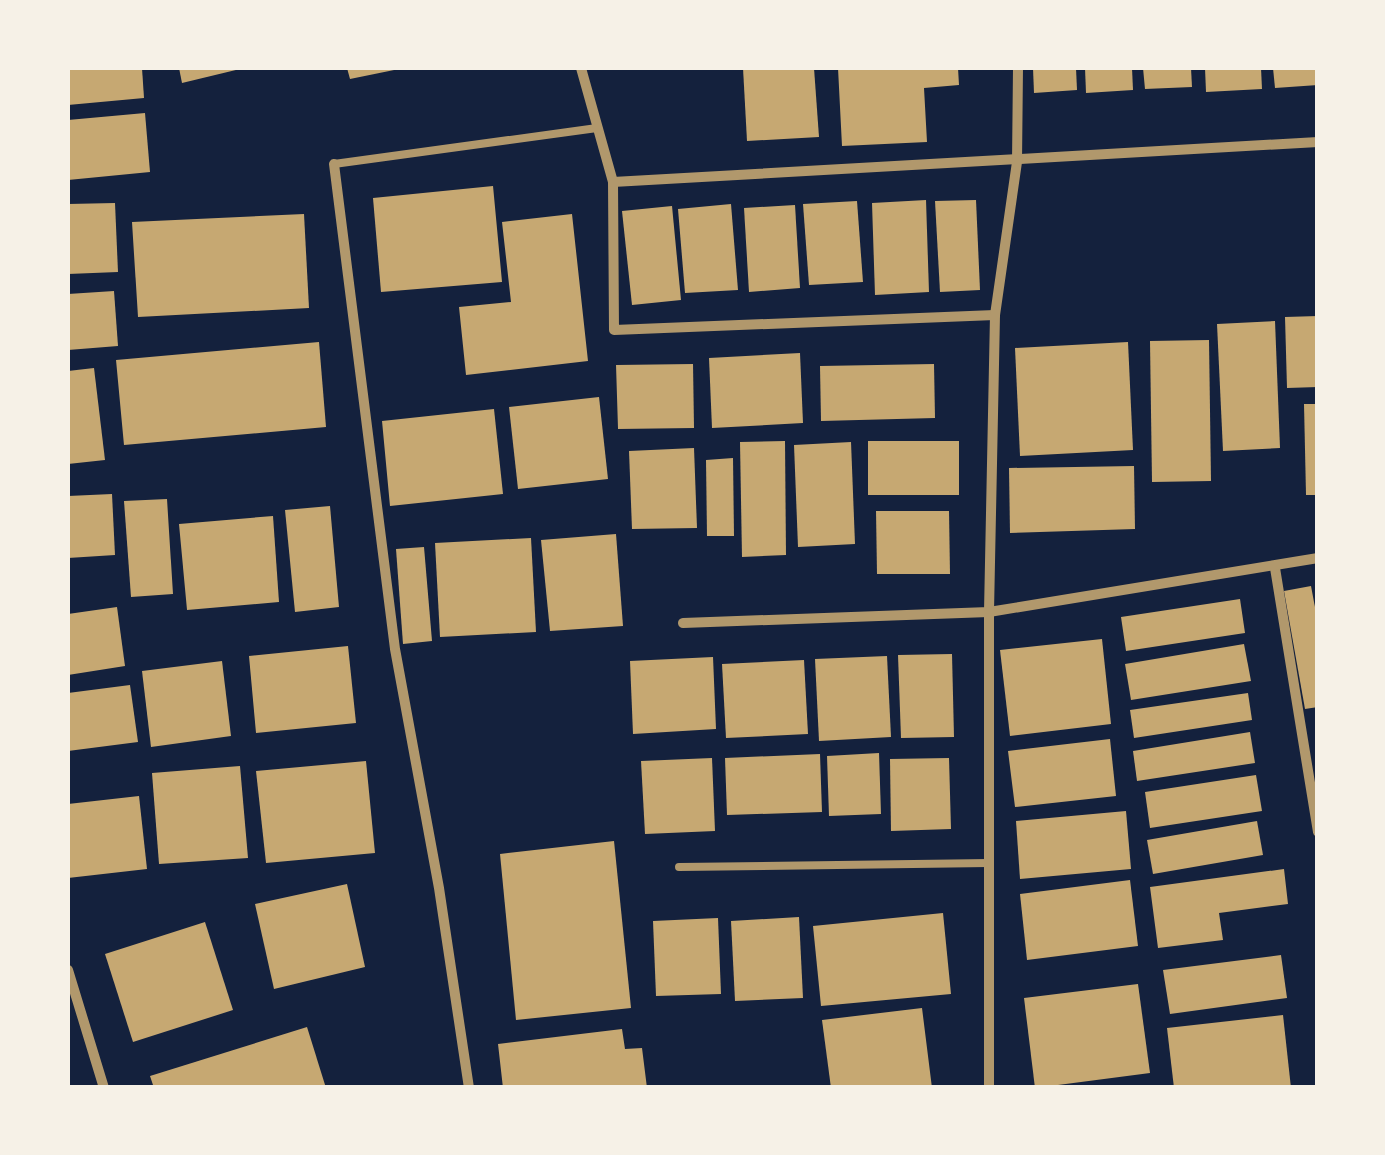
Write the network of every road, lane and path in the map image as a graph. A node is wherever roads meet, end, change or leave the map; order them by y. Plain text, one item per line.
1 (581, 68) edge
2 (1018, 68) edge
3 (598, 128) junction
4 (1318, 142) edge
5 (1016, 162) junction
6 (334, 164) joint
7 (613, 182) junction
8 (995, 315) junction
9 (1318, 558) edge
10 (1274, 568) junction
11 (988, 612) junction
12 (683, 624) dead end
13 (1313, 762) edge
14 (1318, 832) edge
15 (988, 863) junction
16 (678, 866) dead end
17 (68, 970) edge
18 (104, 1088) edge
19 (470, 1088) edge
20 (989, 1088) edge

1 - 3 street
2 - 5 street
3 - 6 lane
3 - 7 street
4 - 5 street
5 - 7 street
5 - 8 street
6 - 19 street
7 - 8 street
8 - 11 street
9 - 10 street
10 - 11 street
10 - 13 street
11 - 12 street
11 - 15 street
13 - 14 street
15 - 16 lane
15 - 20 street
17 - 18 street

